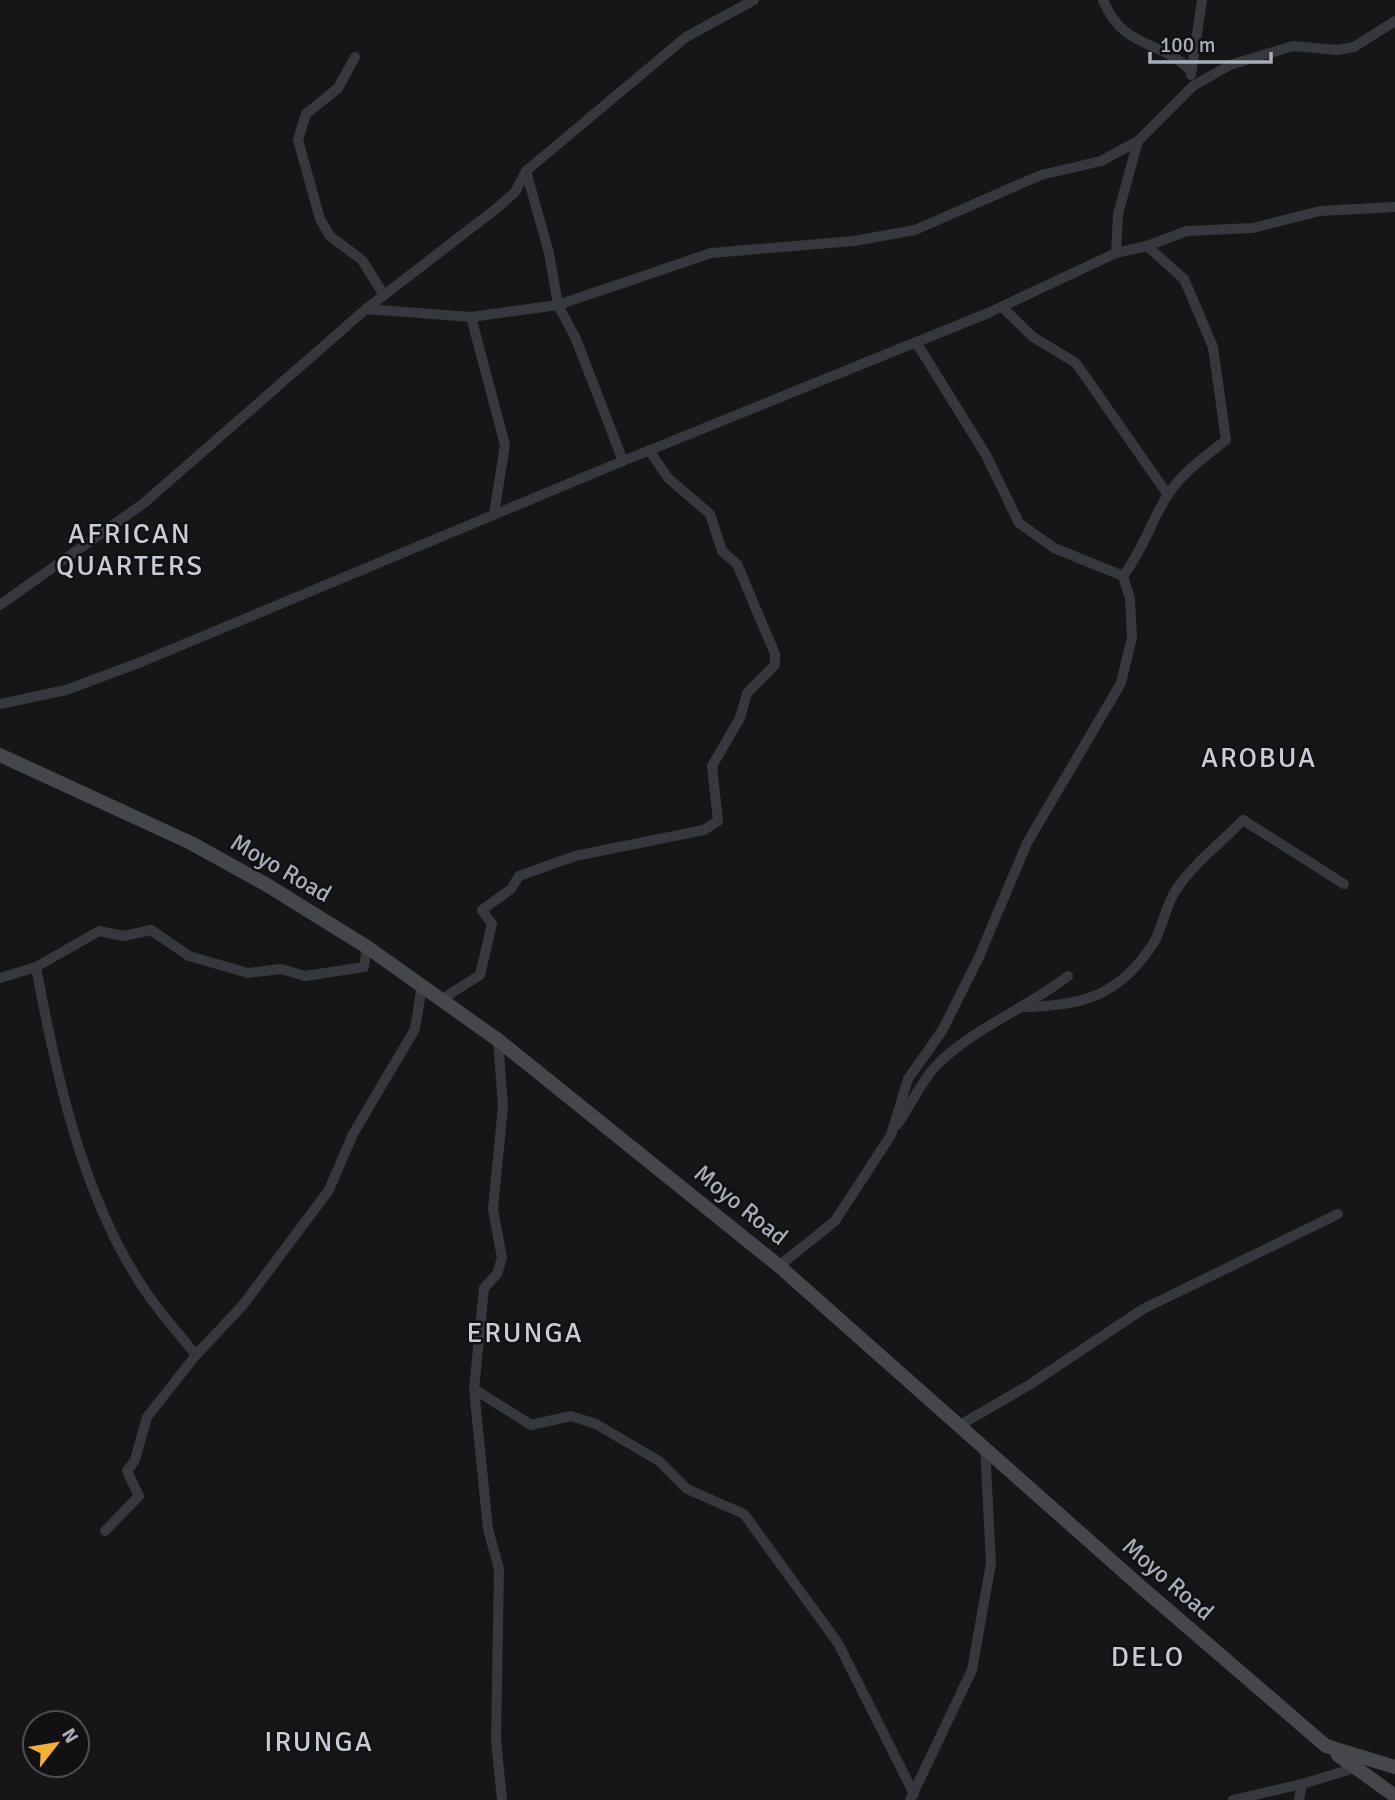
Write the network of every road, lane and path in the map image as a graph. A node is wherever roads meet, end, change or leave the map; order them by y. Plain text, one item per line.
1 (754, 0) edge
2 (1103, 0) edge
3 (1202, 0) edge
4 (1395, 21) edge
5 (355, 57) dead end
6 (1191, 71) junction
7 (1193, 86) junction
8 (1138, 141) junction
9 (526, 171) junction
10 (1395, 207) edge
11 (1147, 246) junction
12 (1116, 253) junction
13 (384, 295) junction
14 (558, 305) junction
15 (1002, 307) junction
16 (366, 309) junction
17 (471, 317) junction
18 (916, 341) junction
19 (649, 450) junction
20 (623, 461) junction
21 (1168, 495) junction
22 (494, 514) junction
23 (1123, 576) junction
24 (0, 605) edge
25 (0, 704) edge
26 (0, 755) edge
27 (1343, 884) dead end
28 (367, 947) junction
29 (36, 967) junction
30 (1068, 976) dead end
31 (0, 978) edge
32 (422, 985) junction
33 (442, 999) junction
34 (1024, 1007) junction
35 (498, 1040) junction
36 (891, 1135) junction
37 (1338, 1214) dead end
38 (779, 1266) junction
39 (196, 1354) junction
40 (474, 1390) junction
41 (960, 1425) junction
42 (985, 1447) junction
43 (105, 1531) dead end
44 (1325, 1745) junction
45 (1355, 1768) junction
46 (1395, 1768) edge
47 (1303, 1784) junction
48 (1395, 1796) edge
49 (912, 1797) edge
50 (502, 1800) edge
51 (1233, 1800) edge
52 (1299, 1800) edge

1 - 9 street
2 - 6 street
3 - 6 street
4 - 7 street
5 - 13 street
6 - 7 street
7 - 8 street
8 - 12 street
8 - 14 street
9 - 13 street
9 - 14 street
10 - 11 street
11 - 12 street
11 - 21 street
12 - 15 street
13 - 16 street
14 - 17 street
14 - 20 street
15 - 18 street
15 - 21 street
16 - 17 street
16 - 24 street
17 - 22 street
18 - 19 street
18 - 23 street
19 - 20 street
19 - 33 street
20 - 22 street
21 - 23 street
22 - 25 street
23 - 36 street
26 - 28 main road, Moyo Road
27 - 34 street
28 - 29 street
28 - 32 main road, Moyo Road
29 - 31 street
29 - 39 street
30 - 34 street
32 - 33 main road, Moyo Road
32 - 39 street
33 - 35 main road, Moyo Road
34 - 36 street
35 - 38 main road, Moyo Road
35 - 40 street
36 - 38 street
37 - 41 street
38 - 41 main road, Moyo Road
39 - 43 street
40 - 49 street
40 - 50 street
41 - 42 main road, Moyo Road
42 - 44 main road, Moyo Road
42 - 49 street
44 - 45 main road
44 - 46 main road, Moyo Road
45 - 47 street
45 - 48 main road
47 - 51 street
47 - 52 street

